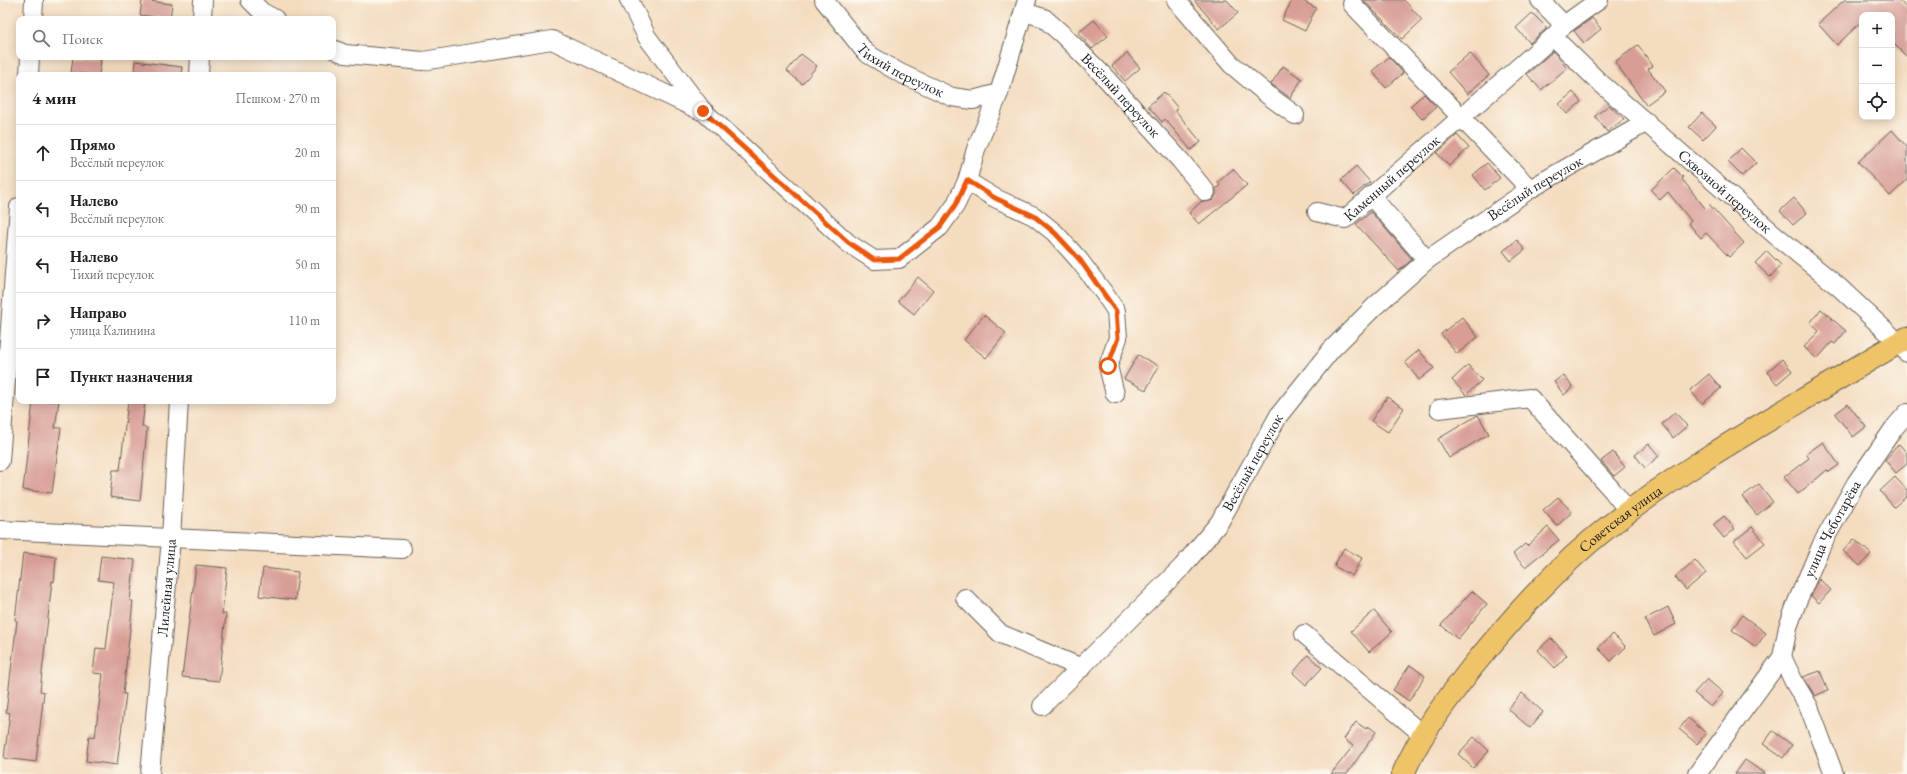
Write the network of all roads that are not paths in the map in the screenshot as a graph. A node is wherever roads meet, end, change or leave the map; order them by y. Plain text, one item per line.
1 (34, 0) edge
2 (203, 0) edge
3 (250, 0) edge
4 (629, 0) edge
5 (824, 0) edge
6 (1176, 0) edge
7 (1540, 0) edge
8 (1599, 0) edge
9 (1352, 4) dead end
10 (1026, 6) edge
11 (33, 16) edge
12 (202, 16) edge
13 (269, 16) edge
14 (1559, 31) junction
15 (336, 50) edge
16 (30, 60) edge
17 (200, 60) edge
18 (29, 72) edge
19 (199, 72) edge
20 (998, 93) junction
21 (703, 111) junction
22 (1295, 114) dead end
23 (1461, 118) junction
24 (1647, 122) junction
25 (967, 180) junction
26 (1530, 189) junction
27 (1206, 192) dead end
28 (1371, 196) junction
29 (1317, 212) dead end
30 (16, 231) edge
31 (1428, 260) junction
32 (6, 309) edge
33 (1904, 345) edge
34 (1115, 394) dead end
35 (179, 404) edge
36 (1439, 409) dead end
37 (1907, 413) edge
38 (0, 461) edge
39 (1629, 512) junction
40 (0, 530) edge
41 (171, 538) junction
42 (402, 549) dead end
43 (965, 598) dead end
44 (1304, 634) dead end
45 (1782, 657) junction
46 (1082, 668) junction
47 (1042, 706) dead end
48 (1423, 735) junction
49 (150, 774) edge
50 (1403, 774) edge
51 (1697, 774) edge
52 (1834, 774) edge

1 - 11 street
2 - 12 street
3 - 13 street
4 - 21 street
5 - 20 street, Тихий переулок
6 - 22 street
7 - 14 street, Сквозной переулок
8 - 14 street, Каменный переулок
9 - 23 street
10 - 20 street
10 - 27 street, Весёлый переулок
14 - 23 street, Каменный переулок
14 - 24 street, Сквозной переулок
15 - 21 street
16 - 18 street
17 - 19 street
20 - 25 street
21 - 25 street
23 - 26 street
23 - 28 street, Каменный переулок
24 - 26 street, Весёлый переулок
24 - 33 street, Сквозной переулок
25 - 34 street
26 - 31 street, Весёлый переулок
28 - 29 street, Каменный переулок
28 - 31 street
30 - 32 street
31 - 46 street, Весёлый переулок
32 - 38 street
33 - 39 main road, Советская улица
35 - 41 street, Лилейная улица
36 - 39 street
37 - 45 street, улица Чеботарёва
39 - 48 main road, Советская улица
40 - 41 street
41 - 42 street
41 - 49 street, Лилейная улица
43 - 46 street
44 - 48 street
45 - 51 street, улица Чеботарёва
45 - 52 street
46 - 47 street, Весёлый переулок
48 - 50 main road, Советская улица

